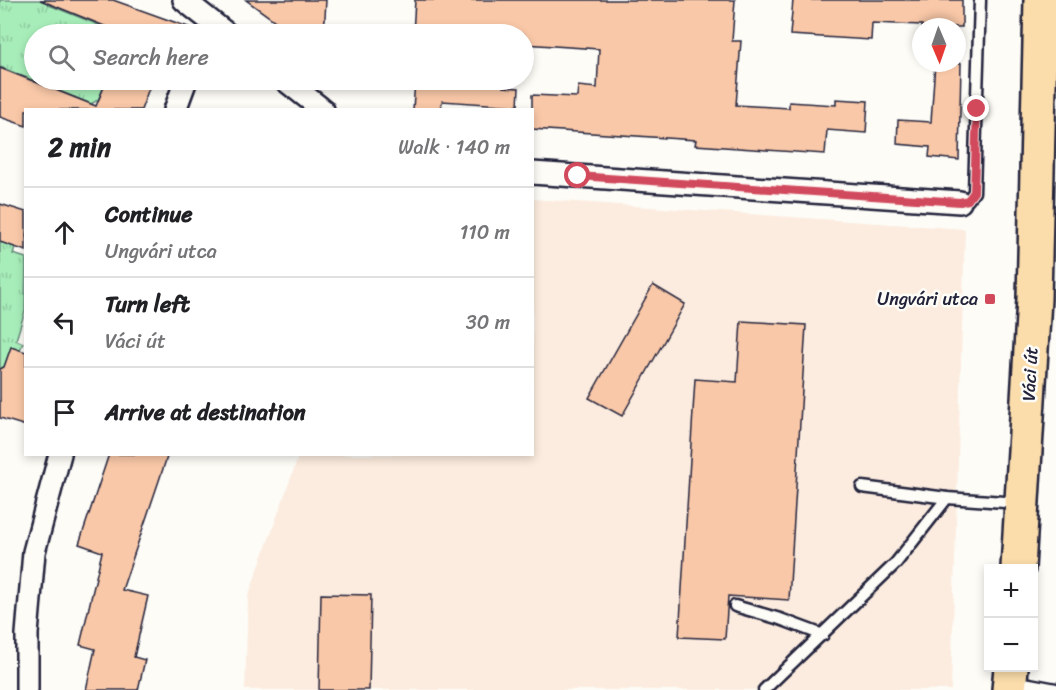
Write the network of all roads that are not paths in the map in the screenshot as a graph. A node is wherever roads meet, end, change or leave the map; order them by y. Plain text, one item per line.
1 (184, 0) edge
2 (981, 0) edge
3 (1041, 0) edge
4 (202, 24) edge
5 (182, 90) edge
6 (298, 90) edge
7 (176, 108) edge
8 (320, 108) edge
9 (534, 173) edge
10 (960, 202) joint
11 (59, 456) edge
12 (862, 487) dead end
13 (947, 498) junction
14 (1023, 503) junction
15 (1018, 564) edge
16 (735, 606) dead end
17 (823, 635) junction
18 (1010, 679) edge
19 (27, 690) edge
20 (764, 690) edge
21 (1056, 690) edge

1 - 4 street
2 - 10 lane
3 - 14 main road, Váci út
5 - 7 street
6 - 8 street
9 - 10 street
11 - 19 street
12 - 13 lane
13 - 14 lane
13 - 17 lane
14 - 15 main road, Váci út
16 - 17 lane
17 - 20 lane
18 - 21 lane

